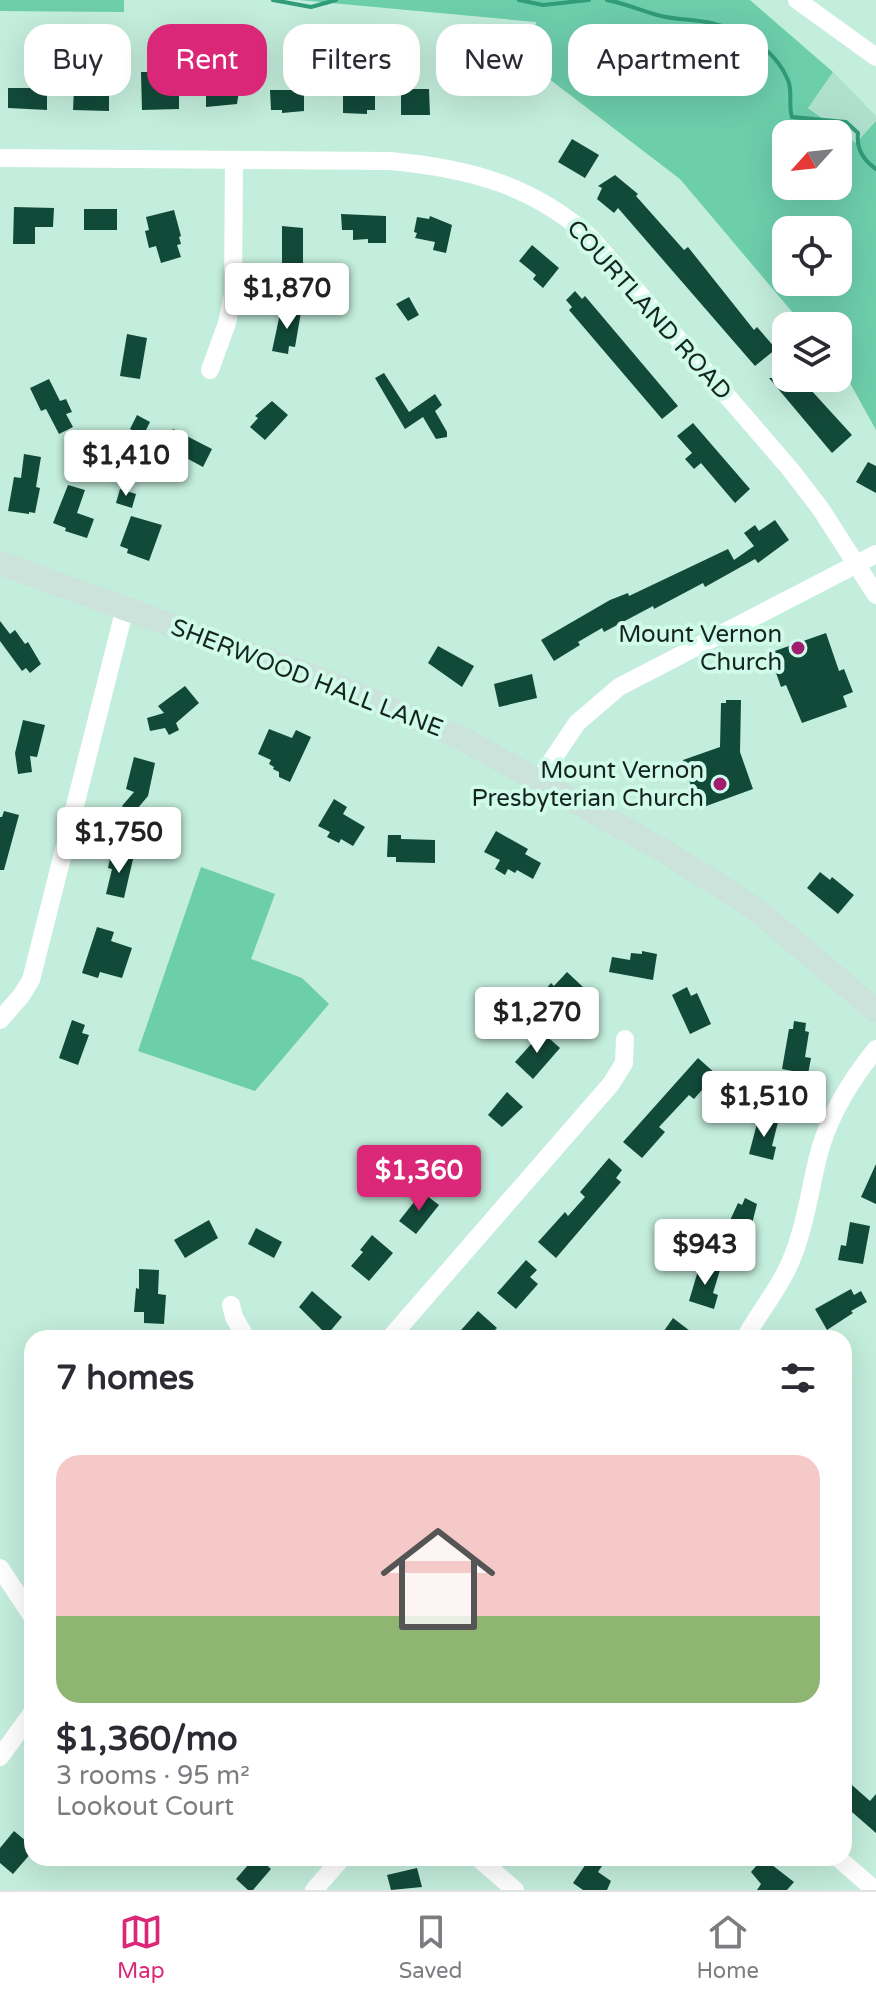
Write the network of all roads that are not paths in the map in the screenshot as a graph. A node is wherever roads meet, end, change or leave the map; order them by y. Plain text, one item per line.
1 (797, 0) edge
2 (876, 57) edge
3 (0, 158) edge
4 (234, 161) junction
5 (210, 370) dead end
6 (876, 554) edge
7 (0, 563) edge
8 (857, 565) junction
9 (876, 595) edge
10 (125, 608) junction
11 (538, 781) junction
12 (876, 1011) edge
13 (0, 1020) edge
14 (625, 1039) dead end
15 (876, 1049) edge
16 (231, 1305) dead end
17 (241, 1330) edge
18 (397, 1330) edge
19 (750, 1330) edge
20 (0, 1568) edge
21 (24, 1604) edge
22 (24, 1724) edge
23 (0, 1757) edge
24 (335, 1866) edge
25 (487, 1866) edge
26 (847, 1866) edge
27 (314, 1890) edge
28 (515, 1890) edge
29 (875, 1890) edge

1 - 2 street
3 - 4 street, COURTLAND ROAD
4 - 5 street
4 - 8 street, COURTLAND ROAD
6 - 8 street
7 - 10 main road, SHERWOOD HALL LANE
8 - 9 street, COURTLAND ROAD
8 - 11 street
10 - 11 main road, SHERWOOD HALL LANE
10 - 13 street
11 - 12 main road, SHERWOOD HALL LANE
14 - 18 street
15 - 19 street
16 - 17 street
20 - 21 street
22 - 23 street
24 - 27 street
25 - 28 street
26 - 29 street

